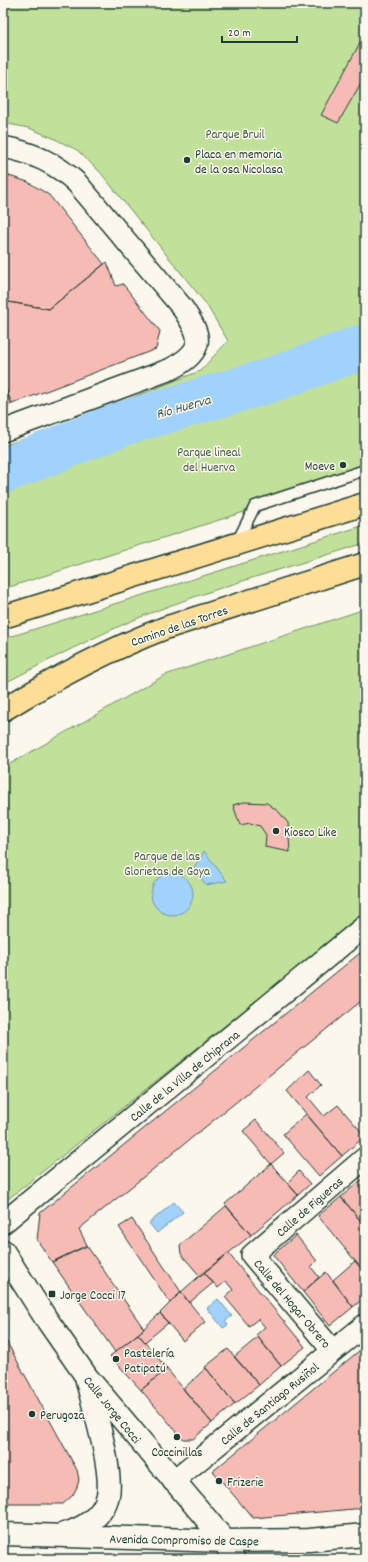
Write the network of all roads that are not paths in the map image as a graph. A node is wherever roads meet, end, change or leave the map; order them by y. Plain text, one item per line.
1 (3, 147) edge
2 (3, 430) edge
3 (365, 470) edge
4 (365, 504) edge
5 (235, 545) junction
6 (365, 564) edge
7 (3, 617) edge
8 (3, 710) edge
9 (365, 926) edge
10 (365, 1158) edge
11 (3, 1224) edge
12 (3, 1251) edge
13 (252, 1255) joint
14 (365, 1325) edge
15 (334, 1351) junction
16 (86, 1376) junction
17 (173, 1481) junction
18 (3, 1534) edge
19 (59, 1535) junction
20 (365, 1535) edge
21 (229, 1550) edge

1 - 2 street
3 - 5 lane
4 - 5 main road
5 - 7 main road
6 - 8 main road, Camino de las Torres
9 - 11 street, Calle de la Villa de Chiprana
10 - 13 street, Calle de Figueras
12 - 16 main road, Calle Jorge Cocci
13 - 15 street, Calle del Hogar Obrero
14 - 15 street, Calle de Santiago Rusiñol
15 - 17 street, Calle de Santiago Rusiñol
16 - 17 main road, Calle Jorge Cocci
16 - 19 main road
17 - 21 main road, Calle Jorge Cocci
18 - 19 main road, Avenida Compromiso de Caspe
19 - 21 main road, Avenida Compromiso de Caspe
20 - 21 main road, Avenida Compromiso de Caspe

